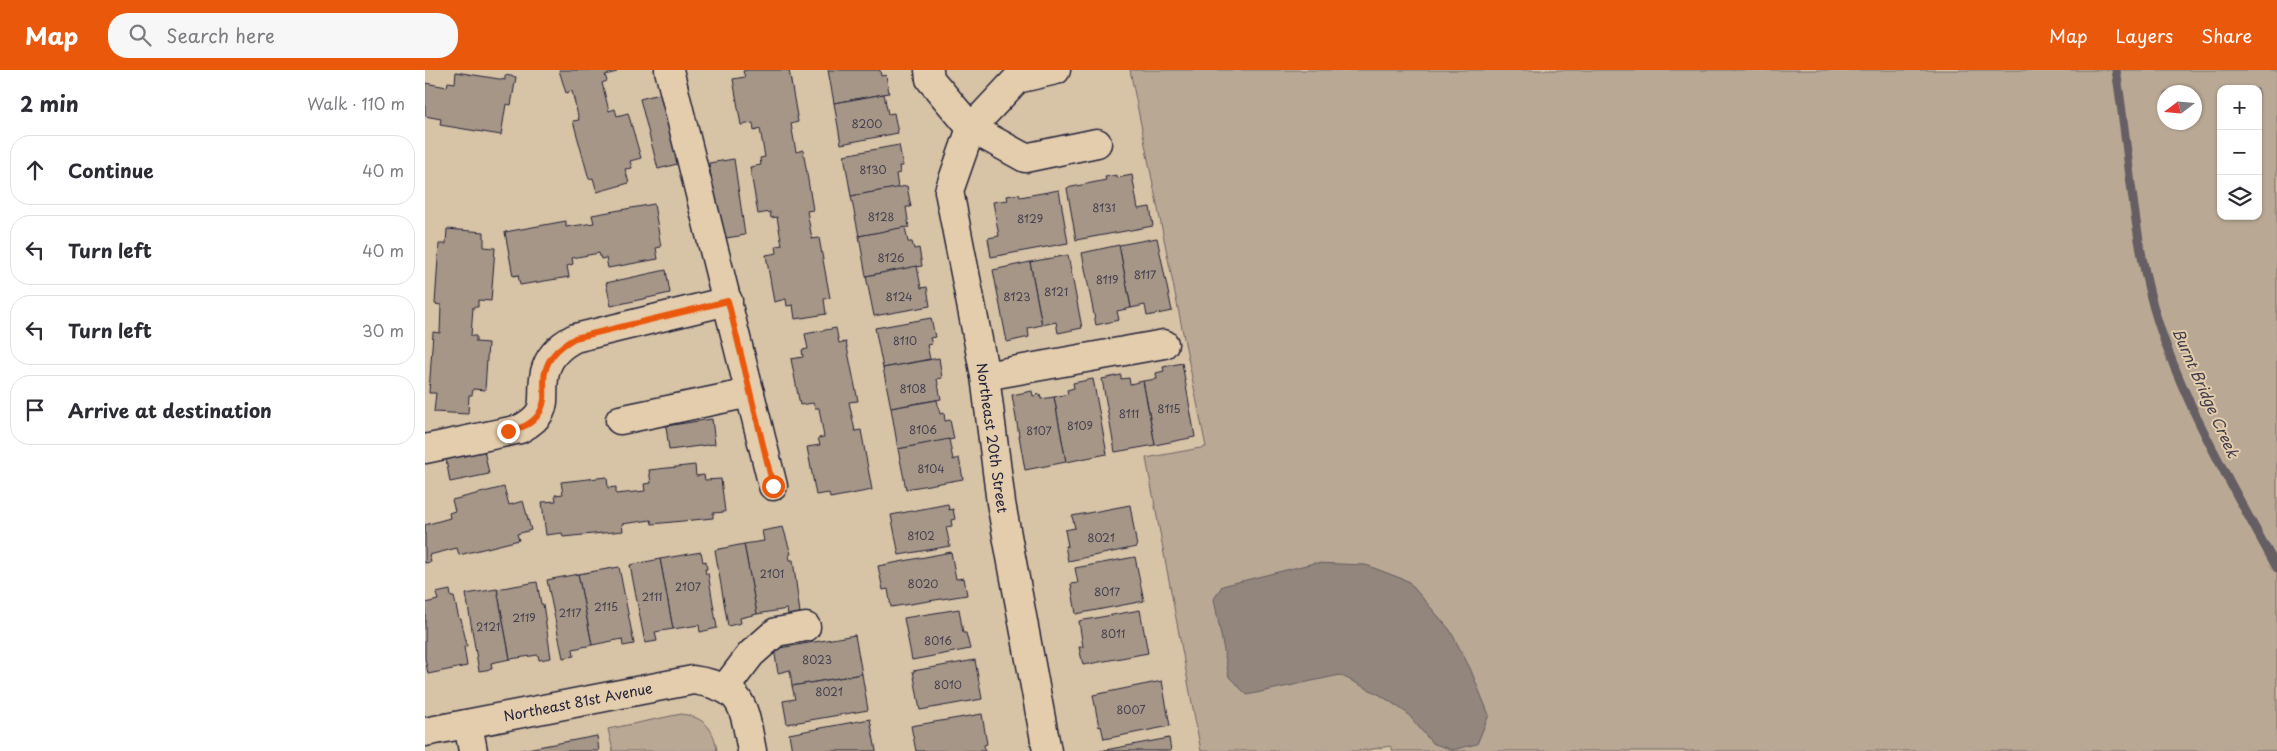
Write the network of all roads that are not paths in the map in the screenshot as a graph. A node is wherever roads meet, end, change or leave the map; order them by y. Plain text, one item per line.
1 (669, 70) edge
2 (929, 70) edge
3 (1056, 70) edge
4 (971, 128) junction
5 (1097, 143) dead end
6 (728, 301) junction
7 (1164, 344) dead end
8 (985, 376) junction
9 (750, 393) junction
10 (621, 420) dead end
11 (425, 449) edge
12 (773, 486) dead end
13 (806, 627) dead end
14 (728, 690) junction
15 (469, 724) junction
16 (425, 732) edge
17 (473, 751) edge
18 (752, 751) edge
19 (1047, 751) edge

1 - 6 street
2 - 4 street
3 - 4 street
4 - 5 street
4 - 8 street, Northeast 20th Street
6 - 9 street
6 - 11 street
7 - 8 street
8 - 19 street, Northeast 20th Street
9 - 10 street
9 - 12 street
13 - 14 street
14 - 15 street, Northeast 81st Avenue
14 - 18 street
15 - 16 street, Northeast 81st Avenue
15 - 17 street

